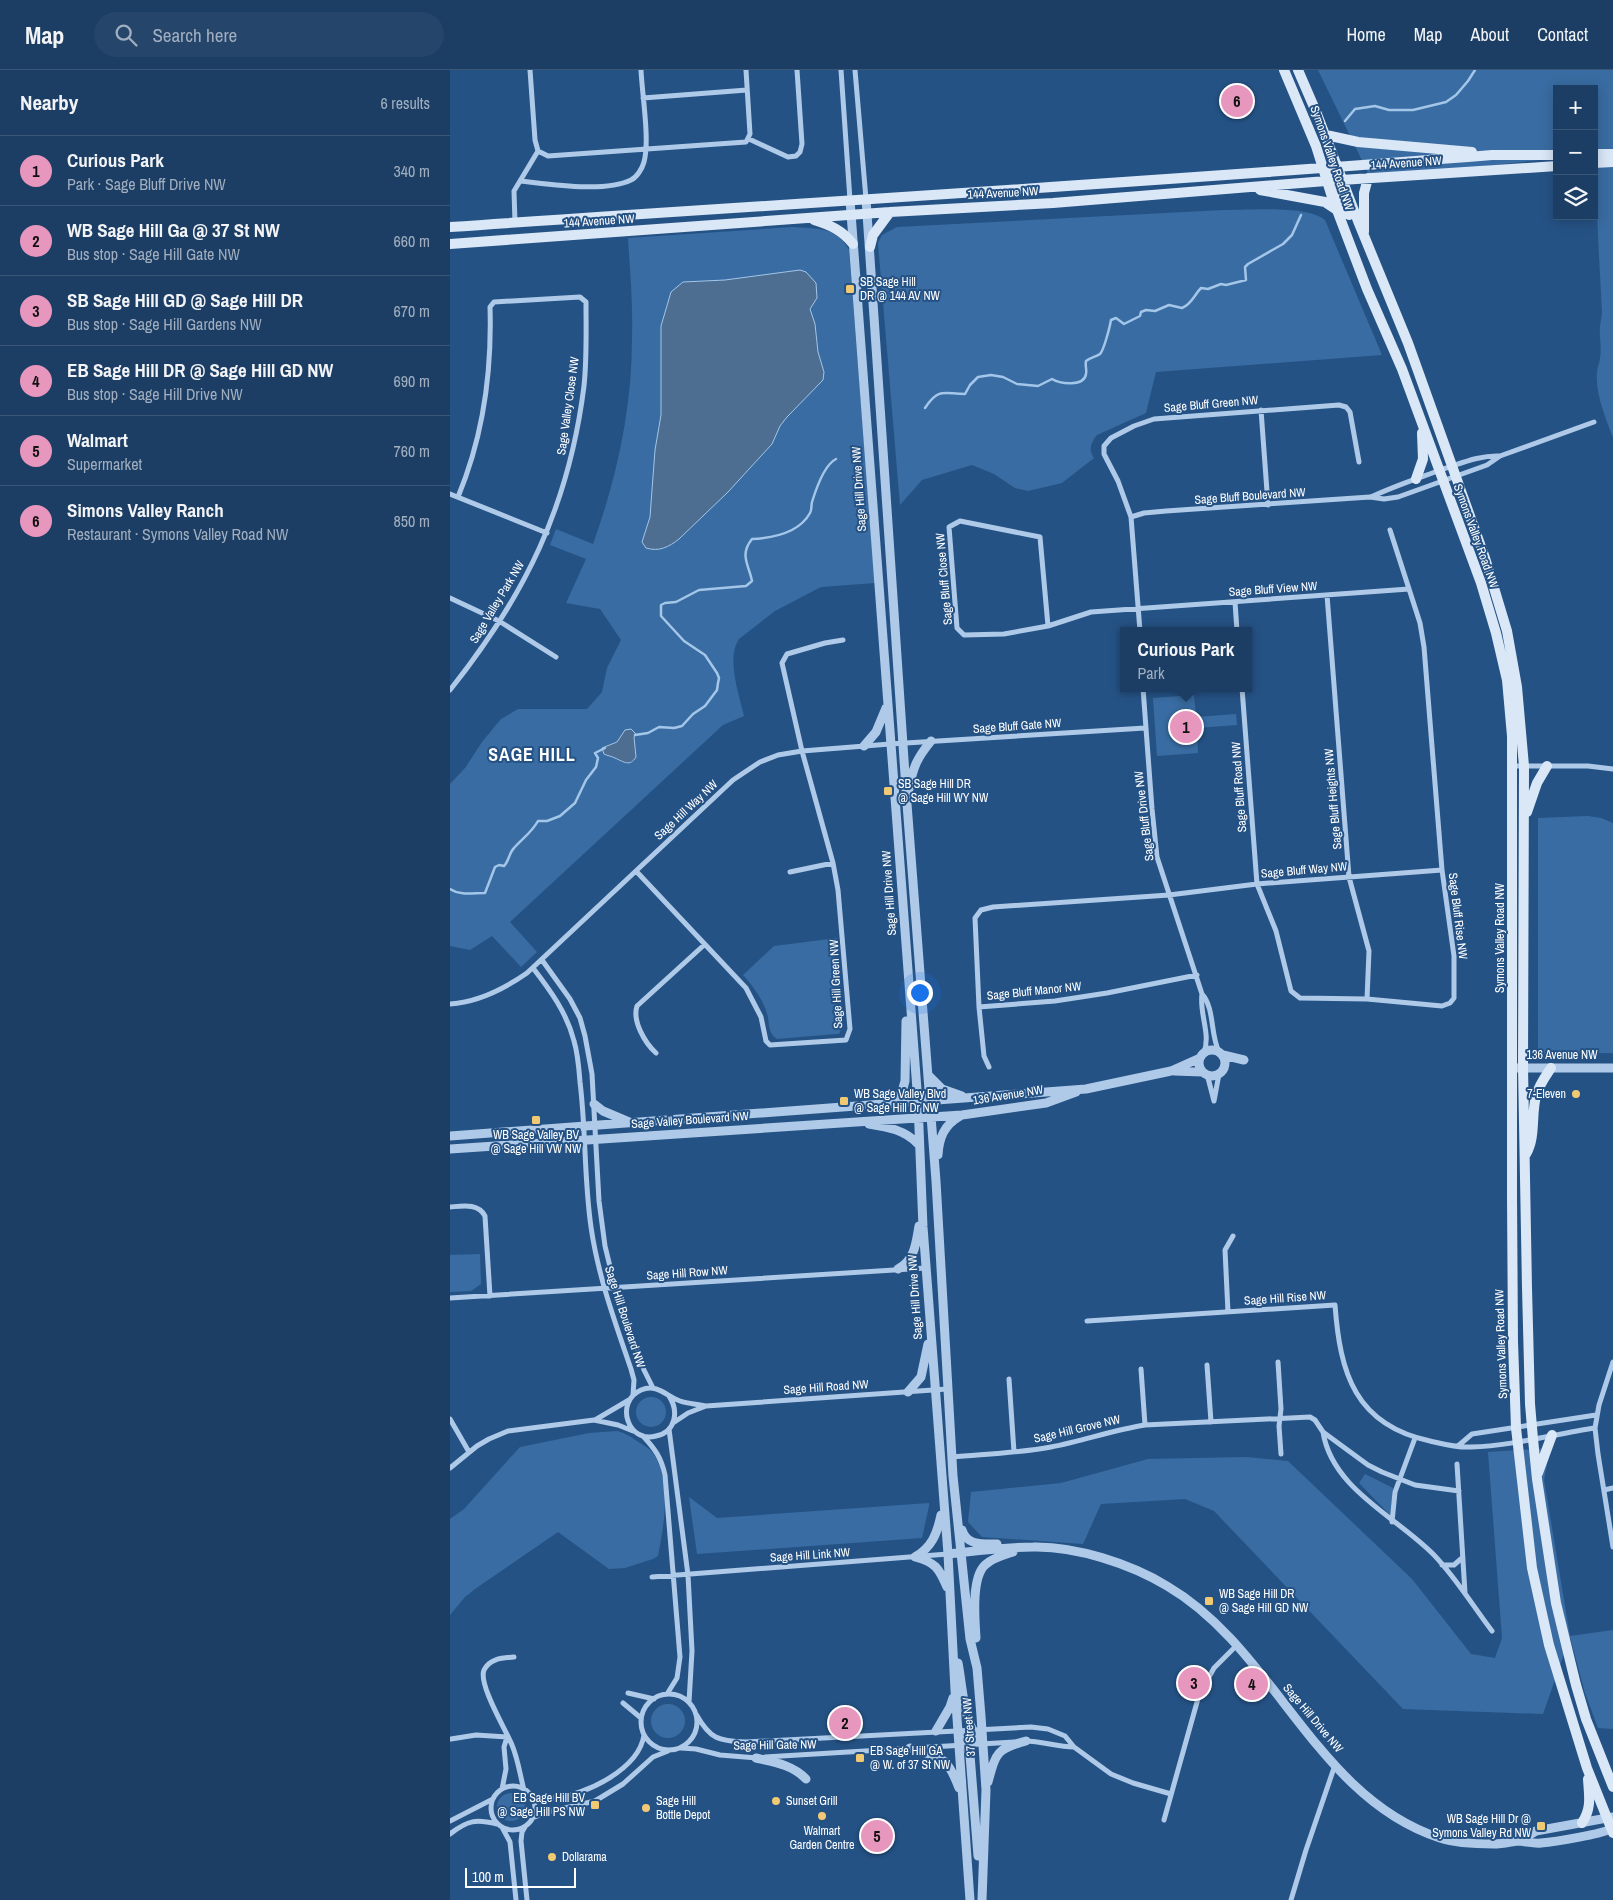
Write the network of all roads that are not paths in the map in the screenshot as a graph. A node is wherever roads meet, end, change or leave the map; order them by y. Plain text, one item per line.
1 (530, 70) edge
2 (640, 70) edge
3 (746, 70) edge
4 (797, 70) edge
5 (842, 70) edge
6 (855, 70) edge
7 (1284, 70) edge
8 (1298, 70) edge
9 (747, 90) junction
10 (642, 98) junction
11 (1326, 135) junction
12 (749, 139) junction
13 (646, 149) junction
14 (538, 151) junction
15 (1598, 154) edge
16 (1613, 154) edge
17 (1553, 155) edge
18 (1492, 156) junction
19 (1613, 162) edge
20 (1598, 163) edge
21 (1553, 166) edge
22 (1331, 168) junction
23 (1368, 178) junction
24 (520, 181) junction
25 (1335, 181) junction
26 (1249, 187) junction
27 (850, 200) junction
28 (866, 200) junction
29 (1337, 210) junction
30 (890, 212) junction
31 (868, 214) junction
32 (851, 216) junction
33 (810, 218) junction
34 (515, 223) junction
35 (450, 227) edge
36 (1364, 235) junction
37 (450, 244) edge
38 (853, 244) junction
39 (870, 247) junction
40 (1261, 410) junction
41 (1421, 422) junction
42 (1594, 422) dead end
43 (1500, 456) junction
44 (1359, 462) dead end
45 (1452, 466) junction
46 (1439, 471) junction
47 (1456, 476) junction
48 (1416, 479) junction
49 (1442, 481) junction
50 (450, 494) edge
51 (458, 497) junction
52 (1370, 497) junction
53 (1268, 505) junction
54 (1131, 517) junction
55 (1390, 530) dead end
56 (547, 533) junction
57 (1409, 589) junction
58 (1327, 595) junction
59 (450, 598) edge
60 (1235, 602) junction
61 (1138, 609) junction
62 (499, 621) junction
63 (1048, 626) junction
64 (1140, 627) edge
65 (1237, 627) edge
66 (842, 640) dead end
67 (556, 657) dead end
68 (450, 690) edge
69 (1143, 692) edge
70 (1242, 692) edge
71 (887, 706) junction
72 (1145, 728) junction
73 (931, 741) junction
74 (903, 743) junction
75 (890, 744) junction
76 (864, 746) junction
77 (802, 751) junction
78 (1512, 766) junction
79 (1524, 766) junction
80 (1548, 766) junction
81 (1613, 769) edge
82 (907, 804) junction
83 (1524, 823) junction
84 (833, 863) junction
85 (636, 870) junction
86 (1442, 870) junction
87 (790, 872) dead end
88 (1349, 877) junction
89 (1257, 884) junction
90 (1169, 895) junction
91 (704, 945) junction
92 (542, 960) junction
93 (533, 968) junction
94 (1197, 975) junction
95 (1202, 994) junction
96 (1367, 999) junction
97 (450, 1004) edge
98 (909, 1004) junction
99 (979, 1007) junction
100 (656, 1053) dead end
101 (1221, 1054) junction
102 (1202, 1055) junction
103 (989, 1067) dead end
104 (1523, 1067) junction
105 (1512, 1068) junction
106 (1552, 1068) junction
107 (1613, 1068) edge
108 (1221, 1070) junction
109 (1171, 1071) junction
110 (1205, 1073) junction
111 (928, 1075) junction
112 (1086, 1089) junction
113 (967, 1098) junction
114 (930, 1102) junction
115 (918, 1103) junction
116 (594, 1104) junction
117 (893, 1104) junction
118 (962, 1115) junction
119 (931, 1117) junction
120 (918, 1118) junction
121 (857, 1122) junction
122 (632, 1123) junction
123 (595, 1125) junction
124 (584, 1126) junction
125 (450, 1136) edge
126 (596, 1139) junction
127 (584, 1140) junction
128 (918, 1144) junction
129 (450, 1149) edge
130 (1524, 1158) junction
131 (936, 1182) junction
132 (937, 1205) junction
133 (922, 1206) junction
134 (450, 1207) edge
135 (1232, 1236) dead end
136 (926, 1268) junction
137 (898, 1269) junction
138 (615, 1287) junction
139 (603, 1288) junction
140 (490, 1296) junction
141 (450, 1298) edge
142 (1228, 1312) junction
143 (1087, 1321) dead end
144 (930, 1331) junction
145 (1278, 1362) dead end
146 (1613, 1362) edge
147 (1207, 1364) dead end
148 (1142, 1369) dead end
149 (1009, 1379) dead end
150 (653, 1388) junction
151 (947, 1389) junction
152 (935, 1390) junction
153 (908, 1392) junction
154 (633, 1395) junction
155 (670, 1396) junction
156 (629, 1400) junction
157 (706, 1406) junction
158 (1596, 1414) junction
159 (450, 1419) edge
160 (1280, 1419) junction
161 (594, 1420) junction
162 (1211, 1422) junction
163 (673, 1423) junction
164 (1145, 1425) junction
165 (1532, 1426) junction
166 (1516, 1428) junction
167 (1595, 1428) junction
168 (669, 1429) junction
169 (636, 1432) junction
170 (1323, 1432) junction
171 (1552, 1435) junction
172 (643, 1436) junction
173 (1415, 1438) junction
174 (1533, 1439) junction
175 (1518, 1441) junction
176 (1457, 1446) junction
177 (469, 1452) junction
178 (1014, 1452) junction
179 (1280, 1454) dead end
180 (952, 1457) junction
181 (1457, 1464) dead end
182 (450, 1468) edge
183 (1537, 1479) junction
184 (1400, 1480) junction
185 (1613, 1488) edge
186 (1604, 1490) junction
187 (1459, 1491) junction
188 (944, 1502) junction
189 (958, 1517) junction
190 (1392, 1522) junction
191 (1035, 1547) junction
192 (1613, 1547) edge
193 (962, 1552) junction
194 (948, 1554) junction
195 (915, 1557) junction
196 (1462, 1558) junction
197 (1442, 1566) junction
198 (688, 1574) junction
199 (674, 1576) junction
200 (652, 1577) dead end
201 (950, 1594) junction
202 (1465, 1594) junction
203 (951, 1621) junction
204 (1492, 1631) dead end
205 (1237, 1645) junction
206 (514, 1657) dead end
207 (977, 1668) junction
208 (955, 1690) junction
209 (628, 1693) dead end
210 (667, 1694) junction
211 (654, 1699) junction
212 (689, 1702) junction
213 (623, 1703) dead end
214 (696, 1714) junction
215 (641, 1718) junction
216 (982, 1728) junction
217 (972, 1729) junction
218 (958, 1730) junction
219 (936, 1731) junction
220 (644, 1734) junction
221 (507, 1737) junction
222 (450, 1739) edge
223 (1026, 1741) junction
224 (983, 1744) junction
225 (964, 1745) junction
226 (1074, 1747) junction
227 (681, 1748) junction
228 (910, 1748) junction
229 (668, 1750) junction
230 (756, 1758) junction
231 (1335, 1764) junction
232 (1587, 1768) junction
233 (806, 1778) dead end
234 (1613, 1787) edge
235 (502, 1789) junction
236 (524, 1790) junction
237 (986, 1790) junction
238 (1171, 1794) junction
239 (531, 1796) junction
240 (963, 1798) junction
241 (493, 1799) junction
242 (532, 1818) junction
243 (1610, 1818) edge
244 (1164, 1820) dead end
245 (450, 1822) edge
246 (1582, 1823) junction
247 (500, 1825) junction
248 (527, 1825) junction
249 (1612, 1830) edge
250 (450, 1834) edge
251 (1519, 1841) junction
252 (516, 1900) edge
253 (527, 1900) edge
254 (970, 1900) edge
255 (982, 1900) edge
256 (1290, 1900) edge

1 - 14 street
2 - 10 street
3 - 9 street
4 - 12 street
5 - 27 street
6 - 28 street
7 - 22 main road, Symons Valley Road NW
8 - 11 main road, Symons Valley Road NW
9 - 10 street
9 - 12 street
10 - 13 street
11 - 18 main road
11 - 22 main road, Symons Valley Road NW
12 - 13 street
13 - 14 street
13 - 24 street
14 - 24 street
15 - 16 main road
17 - 18 main road, 144 Avenue NW
18 - 22 main road, 144 Avenue NW
19 - 20 main road
21 - 23 main road, 144 Avenue NW
22 - 25 main road, Symons Valley Road NW
22 - 25 main road, Symons Valley Road NW
22 - 28 main road, 144 Avenue NW
23 - 25 main road, 144 Avenue NW
23 - 36 main road
24 - 34 street
25 - 26 main road, 144 Avenue NW
25 - 29 main road, Symons Valley Road NW
25 - 36 main road, Symons Valley Road NW
26 - 29 main road
26 - 30 main road, 144 Avenue NW
27 - 28 main road, 144 Avenue NW
27 - 32 street, Sage Hill Drive NW
27 - 34 main road, 144 Avenue NW
28 - 31 street, Sage Hill Drive NW
29 - 41 main road, Symons Valley Road NW
30 - 31 main road, 144 Avenue NW
30 - 39 main road
31 - 32 main road, 144 Avenue NW
31 - 39 street, Sage Hill Drive NW
32 - 33 main road, 144 Avenue NW
32 - 38 street, Sage Hill Drive NW
33 - 37 main road, 144 Avenue NW
33 - 38 main road
34 - 35 main road, 144 Avenue NW
36 - 45 main road, Symons Valley Road NW
38 - 71 street, Sage Hill Drive NW
39 - 74 street, Sage Hill Drive NW
40 - 44 street, Sage Bluff Green NW
40 - 53 street
40 - 54 street, Sage Bluff Green NW
41 - 46 main road, Symons Valley Road NW
41 - 48 main road
42 - 43 street
43 - 45 street, Sage Bluff Boulevard NW
43 - 47 street, Sage Bluff Boulevard NW
45 - 46 street, Sage Bluff Boulevard NW
45 - 47 main road, Symons Valley Road NW
46 - 48 street, Sage Bluff Boulevard NW
46 - 49 main road, Symons Valley Road NW
47 - 49 street, Sage Bluff Boulevard NW
47 - 79 main road, Symons Valley Road NW
48 - 52 street, Sage Bluff Boulevard NW
49 - 52 street, Sage Bluff Boulevard NW
49 - 78 main road, Symons Valley Road NW
50 - 51 street
51 - 56 street
51 - 56 street, Sage Valley Close NW
52 - 53 street, Sage Bluff Boulevard NW
53 - 54 street, Sage Bluff Boulevard NW
54 - 61 street
55 - 57 street, Sage Bluff Rise NW
56 - 62 street, Sage Valley Park NW
57 - 58 street, Sage Bluff View NW
57 - 86 street, Sage Bluff Rise NW
58 - 60 street, Sage Bluff View NW
58 - 88 street, Sage Bluff Heights NW
59 - 62 street
60 - 61 street, Sage Bluff View NW
60 - 65 street
61 - 63 street, Sage Bluff Close NW
61 - 64 street
62 - 67 street
62 - 68 street, Sage Valley Park NW
63 - 63 street, Sage Bluff Close NW
66 - 77 street, Sage Hill Green NW
69 - 72 street, Sage Bluff Drive NW
70 - 89 street, Sage Bluff Road NW
71 - 75 street, Sage Hill Drive NW
71 - 76 street
72 - 73 street, Sage Bluff Gate NW
72 - 90 street, Sage Bluff Drive NW
73 - 74 street, Sage Bluff Gate NW
73 - 82 street
74 - 75 street, Sage Bluff Gate NW
74 - 82 street, Sage Hill Drive NW
75 - 76 street, Sage Hill Way NW
75 - 98 street, Sage Hill Drive NW
76 - 77 street, Sage Hill Way NW
77 - 84 street, Sage Hill Green NW
77 - 85 street, Sage Hill Way NW
78 - 79 street
78 - 105 main road, Symons Valley Road NW
79 - 80 street
79 - 83 main road, Symons Valley Road NW
80 - 81 street
80 - 83 main road
82 - 111 street, Sage Hill Drive NW
83 - 104 main road, Symons Valley Road NW
84 - 87 street
84 - 91 street, Sage Hill Green NW
85 - 91 street, Sage Hill Green NW
85 - 92 street, Sage Hill Way NW
86 - 88 street, Sage Bluff Way NW
86 - 96 street, Sage Bluff Rise NW
88 - 89 street, Sage Bluff Way NW
88 - 96 street, Sage Bluff Heights NW
89 - 90 street, Sage Bluff Way NW
89 - 96 street, Sage Bluff Rise NW
90 - 94 street, Sage Bluff Drive NW
90 - 99 street, Sage Bluff Manor NW
91 - 100 street
92 - 93 street, Sage Hill Way NW
92 - 116 street, Sage Hill Boulevard NW
93 - 97 street, Sage Hill Way NW
93 - 124 street, Sage Hill Boulevard NW
94 - 95 street, Sage Bluff Drive NW
94 - 99 street, Sage Bluff Manor NW
95 - 101 street, Sage Bluff Drive NW
95 - 102 street, Sage Bluff Drive NW
98 - 115 street, Sage Hill Drive NW
98 - 117 street
99 - 103 street
101 - 102 street
101 - 108 street
101 - 108 street
102 - 109 street, 136 Avenue NW
102 - 110 street
104 - 105 street, 136 Avenue NW
104 - 106 street, 136 Avenue NW
104 - 130 main road, Symons Valley Road NW
105 - 166 main road, Symons Valley Road NW
106 - 107 street, 136 Avenue NW
106 - 130 main road
108 - 110 street
108 - 110 street
109 - 110 street, 136 Avenue NW
109 - 112 street, 136 Avenue NW
111 - 113 street
111 - 114 street, Sage Hill Drive NW
112 - 113 street, 136 Avenue NW
112 - 118 street, 136 Avenue NW
113 - 114 street, 136 Avenue NW
114 - 115 street, Sage Valley Boulevard NW
114 - 119 street, Sage Hill Drive NW
115 - 117 street, Sage Valley Boulevard NW
115 - 120 street, Sage Hill Drive NW
116 - 122 street
116 - 123 street, Sage Hill Boulevard NW
117 - 122 street, Sage Valley Boulevard NW
118 - 119 street, 136 Avenue NW
118 - 131 street
119 - 120 street, Sage Valley Boulevard NW
119 - 131 street, Sage Hill Drive NW
120 - 121 street, Sage Valley Boulevard NW
120 - 128 street, Sage Hill Drive NW
121 - 126 street, Sage Valley Boulevard NW
121 - 128 street
122 - 123 street, Sage Valley Boulevard NW
123 - 124 street, Sage Valley Boulevard NW
123 - 126 street, Sage Hill Boulevard NW
124 - 125 street, Sage Valley Boulevard NW
124 - 127 street, Sage Hill Boulevard NW
126 - 127 street, Sage Valley Boulevard NW
126 - 138 street, Sage Hill Boulevard NW
127 - 129 street, Sage Valley Boulevard NW
127 - 139 street, Sage Hill Boulevard NW
128 - 133 street, Sage Hill Drive NW
130 - 165 main road, Symons Valley Road NW
131 - 132 street, Sage Hill Drive NW
132 - 133 street
132 - 151 street, Sage Hill Drive NW
133 - 136 street, Sage Hill Drive NW
133 - 137 street
134 - 140 street
135 - 142 street
136 - 137 street, Sage Hill Row NW
136 - 144 street, Sage Hill Drive NW
137 - 138 street, Sage Hill Row NW
138 - 139 street, Sage Hill Row NW
138 - 150 street, Sage Hill Boulevard NW
139 - 140 street, Sage Hill Row NW
139 - 154 street, Sage Hill Boulevard NW
140 - 141 street, Sage Hill Row NW
142 - 143 street, Sage Hill Rise NW
142 - 173 street, Sage Hill Rise NW
144 - 152 street, Sage Hill Drive NW
144 - 153 street
145 - 160 street
146 - 158 street
147 - 162 street
148 - 164 street
149 - 178 street
150 - 154 street
150 - 155 street
151 - 152 street, Sage Hill Road NW
151 - 180 street, Sage Hill Drive NW
152 - 153 street, Sage Hill Road NW
152 - 188 street, Sage Hill Drive NW
153 - 157 street, Sage Hill Road NW
154 - 156 street
155 - 157 street, Sage Hill Road NW
155 - 163 street
156 - 161 street
156 - 169 street
157 - 163 street, Sage Hill Road NW
158 - 165 street
158 - 167 street
159 - 177 street
160 - 162 street, Sage Hill Grove NW
160 - 170 street, Sage Hill Grove NW
160 - 179 street
161 - 169 street
161 - 177 street
162 - 164 street, Sage Hill Grove NW
163 - 168 street
164 - 178 street, Sage Hill Grove NW
165 - 166 street
165 - 174 main road, Symons Valley Road NW
166 - 175 main road, Symons Valley Road NW
166 - 176 street
167 - 171 street, Sage Hill Rise NW
167 - 186 street
168 - 172 street
168 - 198 street
169 - 172 street
170 - 184 street, Sage Hill Grove NW
170 - 190 street
171 - 174 street, Sage Hill Rise NW
171 - 183 main road
172 - 199 street
173 - 176 street, Sage Hill Rise NW
173 - 184 street
174 - 175 street, Sage Hill Rise NW
174 - 183 main road, Symons Valley Road NW
175 - 176 street, Sage Hill Rise NW
175 - 232 main road, Symons Valley Road NW
177 - 182 street
178 - 180 street, Sage Hill Grove NW
180 - 189 street, Sage Hill Drive NW
181 - 187 street
183 - 234 main road, Symons Valley Road NW
184 - 187 street, Sage Hill Grove NW
184 - 190 street
185 - 186 street
186 - 192 street
187 - 196 street
188 - 194 street, Sage Hill Drive NW
188 - 195 street
189 - 191 street
189 - 193 street, Sage Hill Drive NW
190 - 197 street
191 - 193 street, Sage Hill Drive NW
191 - 205 street, Sage Hill Drive NW
191 - 207 street
193 - 194 street, Sage Hill Drive NW
193 - 207 street, 37 Street NW
194 - 195 street, Sage Hill Link NW
194 - 201 street, 37 Street NW
195 - 198 street, Sage Hill Link NW
195 - 201 street
196 - 197 street
196 - 202 street
197 - 202 street
198 - 199 street, Sage Hill Link NW
198 - 212 street
199 - 200 street, Sage Hill Link NW
199 - 210 street
201 - 203 street, 37 Street NW
202 - 204 street
203 - 208 street, 37 Street NW
203 - 217 street
205 - 231 street, Sage Hill Drive NW
205 - 238 street
206 - 221 street
207 - 216 street, 37 Street NW
208 - 218 street, 37 Street NW
208 - 219 street
209 - 211 street
210 - 211 street
210 - 212 street
211 - 215 street
212 - 214 street
213 - 215 street
214 - 219 street, Sage Hill Gate NW
214 - 227 street
215 - 220 street
216 - 217 street, Sage Hill Gate NW
216 - 224 street, 37 Street NW
216 - 226 street, Sage Hill Gate NW
217 - 218 street, Sage Hill Gate NW
217 - 224 street
218 - 219 street, Sage Hill Gate NW
218 - 225 street, 37 Street NW
220 - 229 street
220 - 239 street
221 - 222 street
221 - 235 street
221 - 236 street
223 - 224 street, Sage Hill Gate NW
223 - 226 street, Sage Hill Gate NW
223 - 237 street
224 - 225 street, Sage Hill Gate NW
224 - 237 street, 37 Street NW
225 - 228 street, Sage Hill Gate NW
225 - 240 street, 37 Street NW
225 - 255 street
226 - 238 street, Sage Hill Gate NW
227 - 229 street
227 - 230 street, Sage Hill Gate NW
228 - 230 street, Sage Hill Gate NW
228 - 240 street
229 - 242 street
230 - 233 street
231 - 251 street, Sage Hill Drive NW
231 - 256 street
232 - 243 main road, Symons Valley Road NW
232 - 246 main road
235 - 236 street
235 - 241 street
236 - 239 street
237 - 255 street, 37 Street NW
238 - 244 street
239 - 242 street
240 - 254 street, 37 Street NW
241 - 245 street
241 - 247 street
242 - 248 street
243 - 246 street, Sage Hill Drive NW
243 - 249 main road, Symons Valley Road NW
246 - 251 street, Sage Hill Drive NW
247 - 248 street
247 - 250 street
247 - 252 street
248 - 253 street
249 - 251 street, Sage Hill Drive NW

